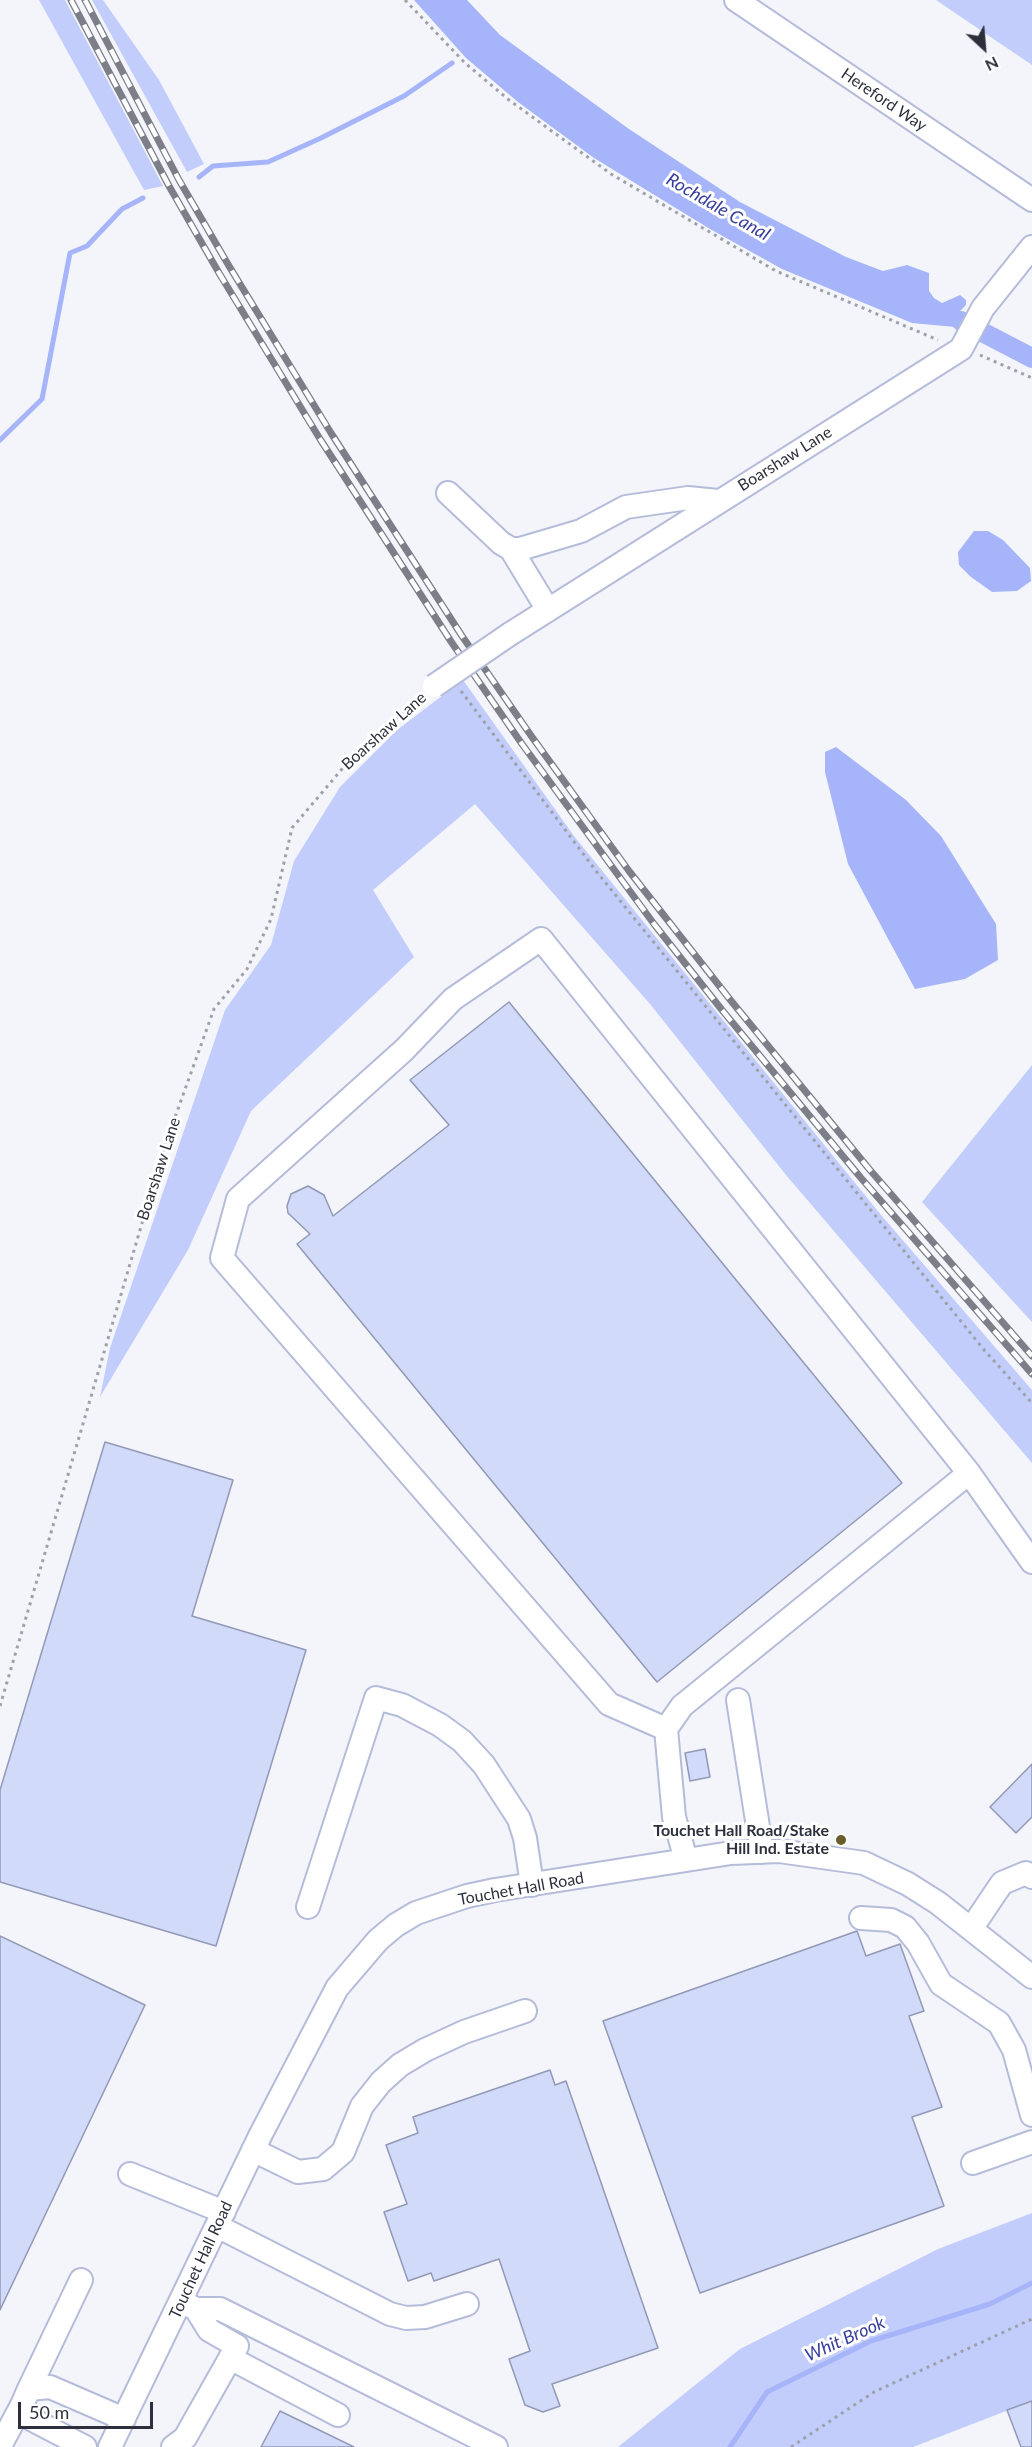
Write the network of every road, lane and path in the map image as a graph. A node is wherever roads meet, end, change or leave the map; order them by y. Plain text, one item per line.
1 (405, 0) edge
2 (736, 0) edge
3 (1032, 200) edge
4 (1032, 247) edge
5 (964, 346) junction
6 (1032, 378) edge
7 (447, 493) dead end
8 (718, 501) junction
9 (511, 549) junction
10 (548, 610) junction
11 (442, 681) junction
12 (1032, 1403) edge
13 (969, 1473) junction
14 (1032, 1562) edge
15 (738, 1700) dead end
16 (0, 1706) edge
17 (666, 1729) junction
18 (762, 1852) junction
19 (686, 1860) junction
20 (1032, 1877) edge
21 (532, 1885) junction
22 (308, 1907) dead end
23 (861, 1918) dead end
24 (971, 1929) junction
25 (1032, 1977) edge
26 (525, 2011) dead end
27 (1032, 2115) edge
28 (1032, 2142) edge
29 (253, 2151) junction
30 (973, 2163) dead end
31 (130, 2174) dead end
32 (221, 2219) junction
33 (81, 2280) dead end
34 (467, 2304) dead end
35 (189, 2305) junction
36 (1032, 2319) edge
37 (250, 2323) junction
38 (234, 2352) junction
39 (26, 2397) junction
40 (338, 2415) dead end
41 (124, 2419) junction
42 (182, 2444) edge
43 (0, 2446) edge
44 (85, 2447) edge
45 (110, 2447) edge
46 (496, 2447) edge
47 (791, 2447) edge

1 - 5 path
2 - 3 street, Hereford Way
4 - 5 street
5 - 6 path
5 - 8 street, Boarshaw Lane
7 - 9 street
8 - 9 street
8 - 10 street, Boarshaw Lane
9 - 10 street
10 - 11 street, Boarshaw Lane, bridge
11 - 12 path
11 - 16 path, Boarshaw Lane
13 - 14 street
13 - 17 street
13 - 17 street
15 - 18 street
17 - 19 street
18 - 19 street, Touchet Hall Road
18 - 24 street, Touchet Hall Road
19 - 21 street, Touchet Hall Road
20 - 24 street
21 - 22 street
21 - 29 street, Touchet Hall Road
23 - 27 street
24 - 25 street, Touchet Hall Road
26 - 29 street
28 - 30 street
29 - 32 street, Touchet Hall Road
31 - 32 street
32 - 34 street
32 - 35 street, Touchet Hall Road
33 - 39 street
35 - 37 street
35 - 38 street
35 - 41 street, Touchet Hall Road
36 - 47 path
37 - 38 street
37 - 46 street
38 - 40 street
38 - 42 street
39 - 41 street
39 - 43 street
39 - 44 street
41 - 45 street, Touchet Hall Road

